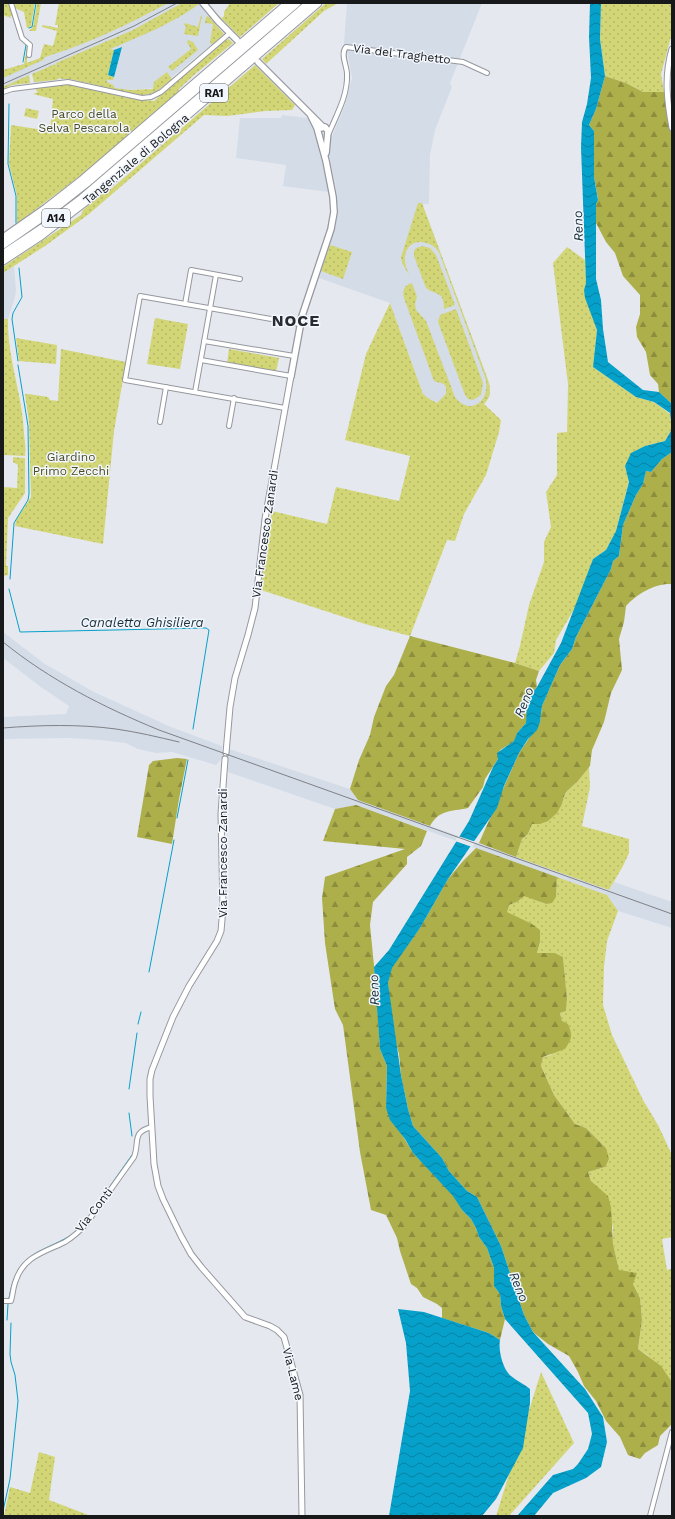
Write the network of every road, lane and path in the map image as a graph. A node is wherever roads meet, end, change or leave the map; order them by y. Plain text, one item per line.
1 (11, 3) edge
2 (203, 3) edge
3 (288, 3) edge
4 (297, 3) edge
5 (309, 3) edge
6 (318, 3) edge
7 (230, 33) junction
8 (236, 40) dead end
9 (672, 49) edge
10 (30, 56) dead end
11 (258, 62) dead end
12 (487, 73) dead end
13 (3, 92) edge
14 (311, 116) junction
15 (333, 122) junction
16 (324, 127) junction
17 (672, 128) edge
18 (319, 134) junction
19 (328, 134) junction
20 (326, 161) junction
21 (3, 238) edge
22 (3, 245) edge
23 (3, 254) edge
24 (3, 261) edge
25 (216, 275) junction
26 (240, 279) dead end
27 (185, 304) junction
28 (210, 308) junction
29 (300, 324) junction
30 (204, 341) junction
31 (294, 356) junction
32 (201, 360) junction
33 (291, 376) junction
34 (166, 387) junction
35 (195, 392) junction
36 (234, 398) junction
37 (285, 408) junction
38 (160, 422) dead end
39 (230, 426) dead end
40 (226, 753) dead end
41 (225, 759) dead end
42 (152, 1127) junction
43 (181, 1236) joint
44 (3, 1301) edge
45 (672, 1432) edge
46 (301, 1514) edge
47 (650, 1516) edge

1 - 10 street
2 - 7 main road
3 - 21 highway, Tangenziale di Bologna / RA1
4 - 22 highway, A14
5 - 23 highway, A14
6 - 24 highway, Tangenziale di Bologna / RA1
7 - 8 main road
7 - 13 street
9 - 17 street
11 - 14 main road, Via Francesco Zanardi
12 - 15 street, Via del Traghetto
14 - 16 main road, Via Francesco Zanardi
14 - 18 main road, Via Francesco Zanardi
15 - 16 street
15 - 19 street, Via del Traghetto
16 - 18 main road
16 - 19 main road
18 - 19 main road
18 - 20 main road, Via Francesco Zanardi
19 - 20 main road, Via Francesco Zanardi
20 - 29 main road, Via Francesco Zanardi
25 - 26 street
25 - 27 street
25 - 28 street
27 - 28 street
27 - 34 street
28 - 29 street
28 - 30 street
29 - 31 main road, Via Francesco Zanardi
30 - 31 street
30 - 32 street
31 - 33 main road, Via Francesco Zanardi
32 - 33 street
32 - 35 street
33 - 37 street, Via Francesco Zanardi
34 - 35 street
34 - 38 street
35 - 36 street
36 - 37 street
36 - 39 street
37 - 40 street, Via Francesco Zanardi
41 - 42 street, Via Francesco Zanardi
42 - 43 street, Via Francesco Zanardi
42 - 44 street, Via Conti
43 - 46 street, Via Lame
45 - 47 street

